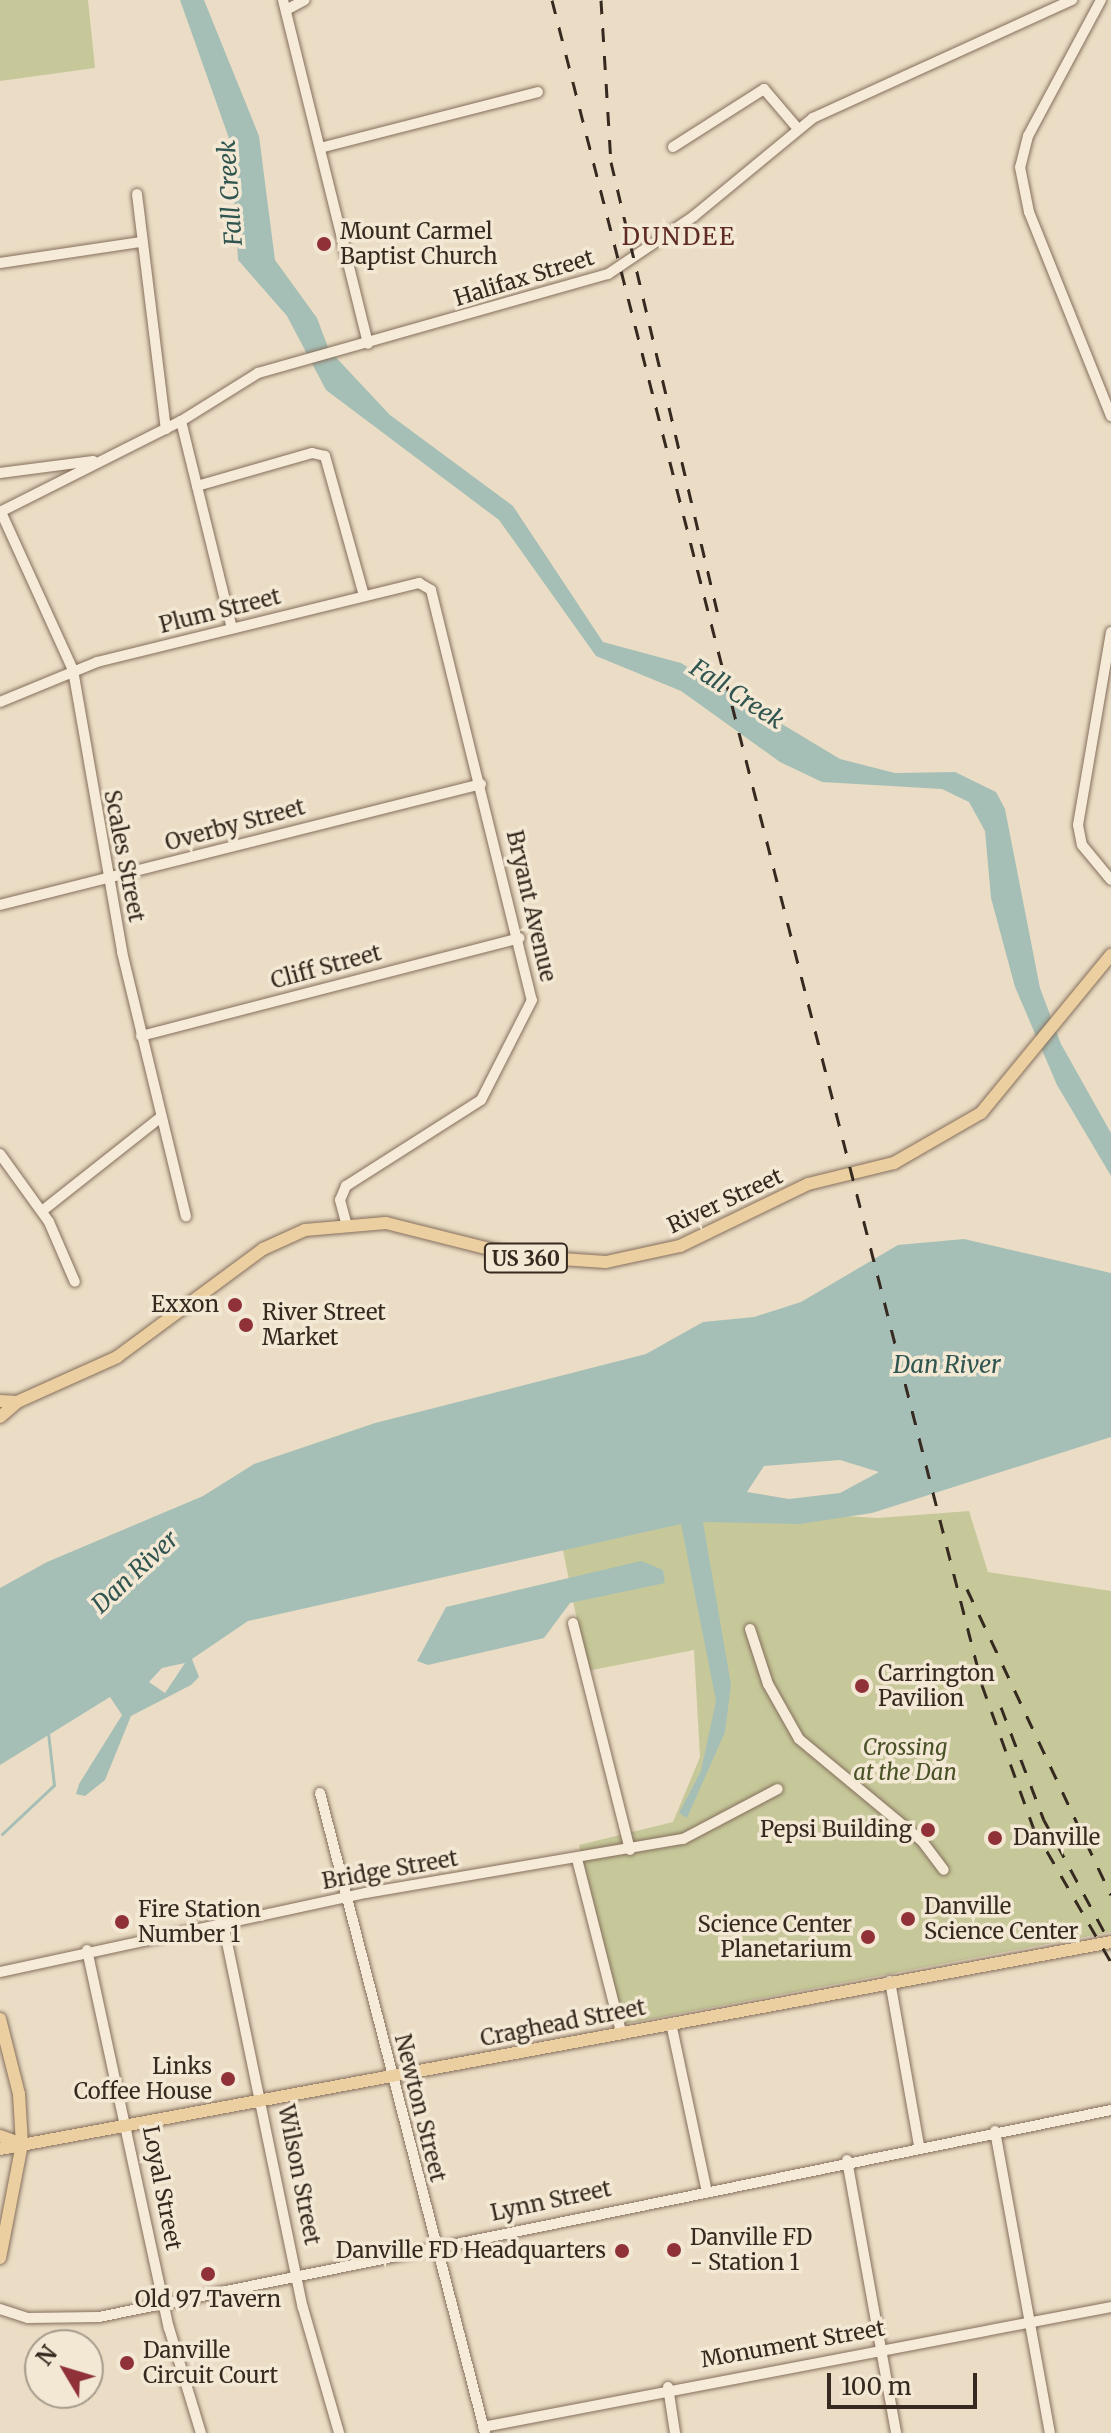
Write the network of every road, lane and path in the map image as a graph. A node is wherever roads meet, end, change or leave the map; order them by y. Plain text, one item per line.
1 (305, 0) edge
2 (1072, 0) edge
3 (1101, 0) edge
4 (285, 5) edge
5 (538, 92) dead end
6 (798, 129) junction
7 (673, 147) dead end
8 (320, 148) junction
9 (137, 194) dead end
10 (141, 242) junction
11 (0, 263) edge
12 (368, 344) junction
13 (1111, 416) edge
14 (181, 421) junction
15 (166, 429) junction
16 (98, 460) junction
17 (0, 473) edge
18 (197, 486) junction
19 (1, 512) edge
20 (364, 596) junction
21 (437, 612) joint
22 (232, 628) junction
23 (1111, 632) edge
24 (73, 670) junction
25 (0, 702) edge
26 (481, 784) junction
27 (107, 879) junction
28 (1111, 880) edge
29 (0, 905) edge
30 (520, 938) junction
31 (1111, 955) edge
32 (141, 1036) junction
33 (161, 1117) junction
34 (0, 1154) edge
35 (42, 1211) junction
36 (186, 1216) dead end
37 (346, 1222) junction
38 (75, 1282) dead end
39 (0, 1401) edge
40 (17, 1402) junction
41 (0, 1417) edge
42 (573, 1623) dead end
43 (750, 1629) dead end
44 (778, 1789) dead end
45 (320, 1793) dead end
46 (630, 1850) junction
47 (577, 1859) junction
48 (944, 1870) dead end
49 (347, 1897) junction
50 (223, 1923) junction
51 (1111, 1942) edge
52 (87, 1950) junction
53 (0, 1972) edge
54 (890, 1981) junction
55 (0, 2019) edge
56 (671, 2023) junction
57 (621, 2032) junction
58 (391, 2076) junction
59 (264, 2100) junction
60 (1111, 2110) edge
61 (130, 2126) junction
62 (995, 2131) junction
63 (0, 2136) edge
64 (22, 2144) junction
65 (919, 2145) junction
66 (0, 2149) edge
67 (847, 2160) junction
68 (706, 2187) junction
69 (435, 2247) junction
70 (0, 2258) edge
71 (298, 2277) junction
72 (164, 2305) junction
73 (1111, 2307) edge
74 (0, 2309) edge
75 (1030, 2322) junction
76 (879, 2350) junction
77 (668, 2387) junction
78 (484, 2430) edge
79 (201, 2433) edge
80 (339, 2433) edge
81 (675, 2433) edge
82 (896, 2433) edge
83 (1050, 2433) edge

1 - 4 street
2 - 6 street, Halifax Street
3 - 13 street
4 - 8 street
5 - 8 street
6 - 7 street
6 - 12 street, Halifax Street
8 - 12 street
9 - 10 street
10 - 11 street
10 - 15 street
12 - 14 street, Halifax Street
14 - 15 street, Halifax Street
14 - 18 street
15 - 16 street, Halifax Street
16 - 17 street
16 - 19 street, Halifax Street
18 - 20 street
18 - 22 street
19 - 24 street, Scales Street
20 - 21 street, Plum Street
20 - 22 street, Plum Street
21 - 26 street, Bryant Avenue
22 - 24 street, Plum Street
23 - 28 street
24 - 25 street, Plum Street
24 - 27 street, Scales Street
26 - 27 street, Overby Street
26 - 30 street, Bryant Avenue
27 - 29 street, Overby Street
27 - 32 street, Scales Street
30 - 32 street, Cliff Street
30 - 37 street, Bryant Avenue
31 - 37 main road, River Street / US 360
32 - 33 street, Scales Street
33 - 35 street
33 - 36 street, Scales Street
34 - 35 street
35 - 38 street
37 - 40 main road, River Street / US 360
39 - 40 main road, River Street / US 360
40 - 41 main road, River Street / US 360
42 - 46 street
43 - 48 street
44 - 46 street, Bridge Street
45 - 49 street, Newton Street
46 - 47 street, Bridge Street
47 - 49 street, Bridge Street
47 - 57 street
49 - 50 street, Bridge Street
49 - 58 street, Newton Street
50 - 52 street, Bridge Street
50 - 59 street, Wilson Street
51 - 54 main road, Craghead Street
52 - 53 street, Bridge Street
52 - 61 street, Loyal Street
54 - 56 main road, Craghead Street
54 - 65 street
55 - 64 main road
56 - 57 main road, Craghead Street
56 - 68 street
57 - 58 main road, Craghead Street
58 - 59 main road, Craghead Street
58 - 69 street, Newton Street
59 - 61 main road, Craghead Street
59 - 71 street, Wilson Street
60 - 62 street, Lynn Street
61 - 64 main road, Craghead Street
61 - 72 street, Loyal Street
62 - 65 street, Lynn Street
62 - 75 street
63 - 64 main road, Craghead Street
64 - 66 main road, Craghead Street
64 - 70 main road
65 - 67 street, Lynn Street
67 - 68 street, Lynn Street
67 - 76 street
68 - 69 street, Lynn Street
69 - 71 street, Lynn Street
69 - 78 street, Newton Street
71 - 72 street, Lynn Street
71 - 80 street, Wilson Street
72 - 74 street, Lynn Street
72 - 79 street, Loyal Street
73 - 75 street, Monument Street
75 - 76 street, Monument Street
75 - 83 street
76 - 77 street, Monument Street
76 - 82 street
77 - 78 street, Monument Street
77 - 81 street

